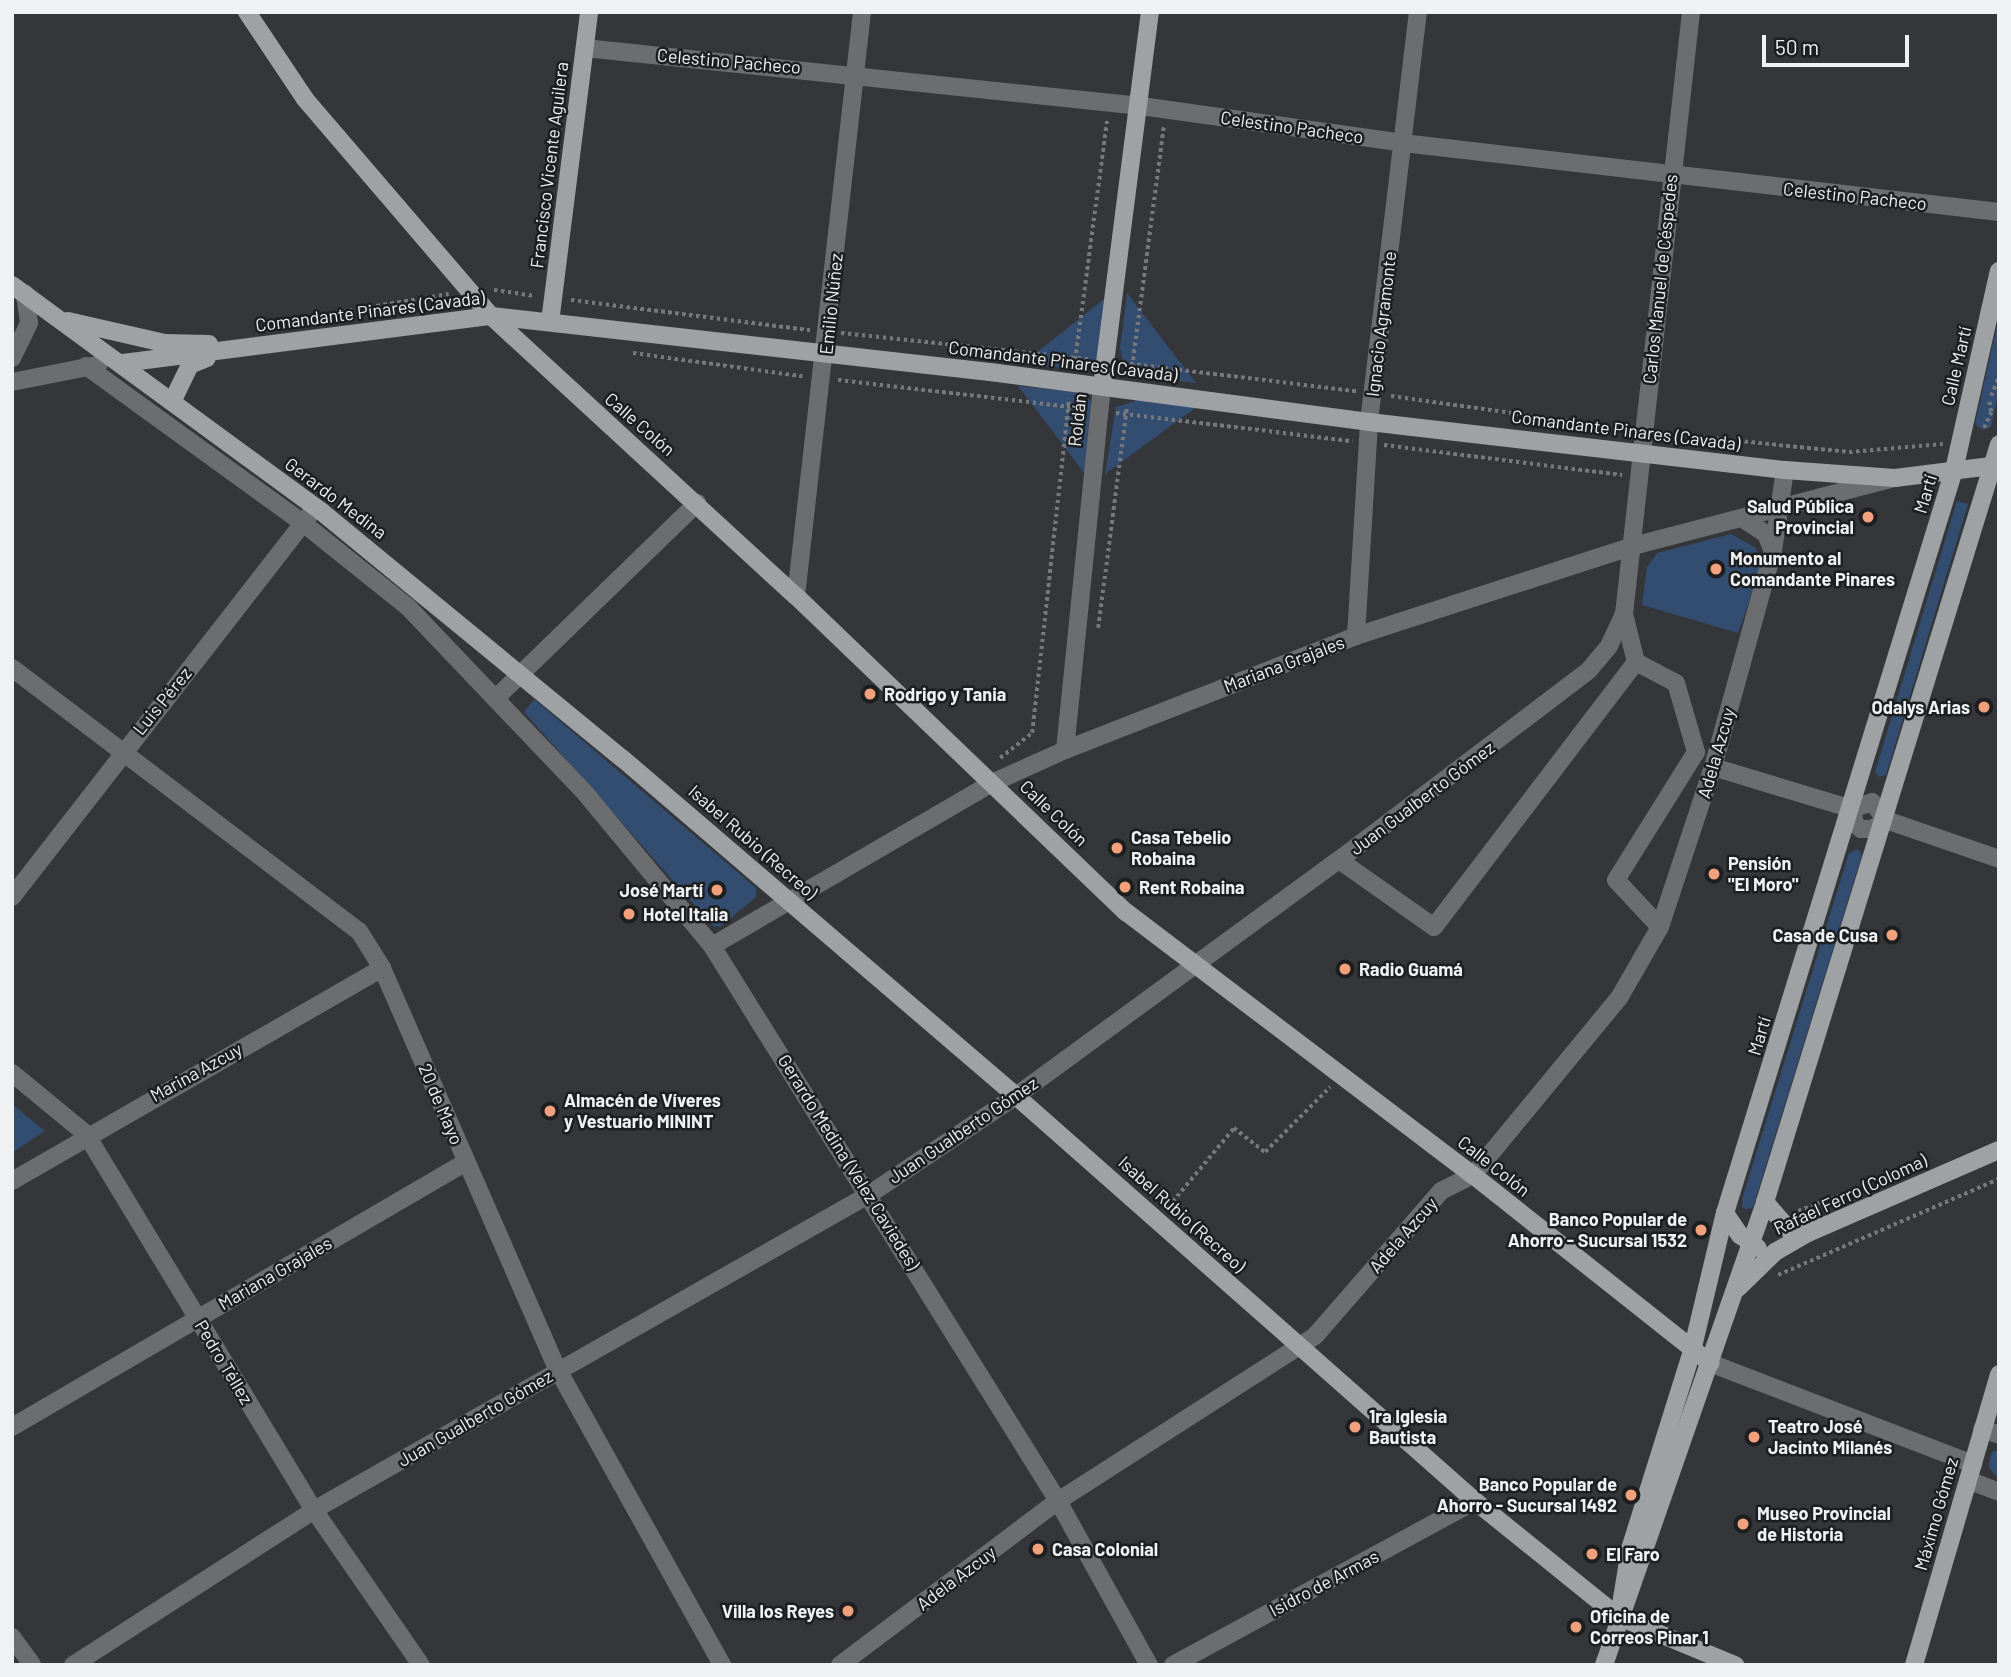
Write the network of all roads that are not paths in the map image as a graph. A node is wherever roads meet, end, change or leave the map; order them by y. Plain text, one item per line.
1 (247, 12) edge
2 (589, 12) edge
3 (862, 12) edge
4 (1150, 12) edge
5 (1418, 12) edge
6 (1691, 12) edge
7 (584, 48) junction
8 (855, 73) junction
9 (1141, 106) junction
10 (1403, 143) junction
11 (1671, 176) junction
12 (1999, 212) edge
13 (1999, 271) edge
14 (18, 289) edge
15 (491, 316) junction
16 (61, 320) junction
17 (551, 322) junction
18 (266, 346) junction
19 (227, 351) junction
20 (826, 355) junction
21 (12, 359) edge
22 (123, 363) junction
23 (86, 366) junction
24 (12, 382) edge
25 (1102, 386) junction
26 (172, 402) junction
27 (1369, 422) junction
28 (1999, 444) edge
29 (1642, 452) junction
30 (1996, 466) edge
31 (1785, 470) junction
32 (1954, 470) junction
33 (1895, 478) junction
34 (697, 503) junction
35 (1781, 507) junction
36 (315, 508) junction
37 (1744, 519) junction
38 (303, 523) junction
39 (1633, 546) junction
40 (1773, 551) junction
41 (796, 596) junction
42 (1624, 614) junction
43 (1356, 636) junction
44 (1636, 663) junction
45 (12, 668) edge
46 (519, 675) junction
47 (497, 697) junction
48 (123, 750) junction
49 (1065, 750) junction
50 (623, 759) joint
51 (1713, 767) junction
52 (987, 778) junction
53 (1852, 809) junction
54 (1886, 820) junction
55 (1999, 859) edge
56 (1339, 860) junction
57 (12, 897) edge
58 (787, 899) junction
59 (1660, 927) junction
60 (712, 946) junction
61 (1191, 964) junction
62 (382, 968) junction
63 (12, 1073) edge
64 (1016, 1096) junction
65 (86, 1134) junction
66 (1999, 1150) edge
67 (466, 1162) junction
68 (1473, 1175) junction
69 (12, 1181) edge
70 (870, 1194) junction
71 (1765, 1202) junction
72 (1726, 1213) junction
73 (1808, 1233) junction
74 (1750, 1245) junction
75 (1775, 1252) junction
76 (1732, 1295) junction
77 (197, 1318) junction
78 (1700, 1319) junction
79 (1663, 1328) junction
80 (1297, 1345) junction
81 (1692, 1350) junction
82 (1710, 1363) junction
83 (558, 1370) junction
84 (1999, 1374) edge
85 (12, 1427) edge
86 (1990, 1432) edge
87 (1971, 1472) junction
88 (1999, 1492) edge
89 (1058, 1501) junction
90 (1475, 1501) junction
91 (314, 1510) junction
92 (1619, 1618) junction
93 (12, 1637) edge
94 (32, 1665) edge
95 (73, 1665) edge
96 (421, 1665) edge
97 (722, 1665) edge
98 (840, 1665) edge
99 (1149, 1665) edge
100 (1173, 1665) edge
101 (1604, 1665) edge
102 (1735, 1665) edge
103 (1914, 1665) edge

1 - 15 main road, Calle Colón
2 - 7 main road, Francisco Vicente Aguilera
3 - 8 street, Emilio Núñez
4 - 9 main road, Roldán
5 - 10 street, Ignacio Agramonte
6 - 11 street, Carlos Manuel de Céspedes
7 - 8 street, Celestino Pacheco
7 - 17 main road, Francisco Vicente Aguilera
8 - 9 street, Celestino Pacheco
8 - 20 street, Emilio Núñez
9 - 10 street, Celestino Pacheco
9 - 25 main road, Roldán
10 - 11 street, Celestino Pacheco
10 - 27 street, Ignacio Agramonte
11 - 12 street, Celestino Pacheco
11 - 29 street, Carlos Manuel de Céspedes
13 - 32 main road, Calle Martí
14 - 16 main road, Gerardo Medina
14 - 21 street
15 - 17 main road, Comandante Pinares (Cavada)
15 - 18 main road, Comandante Pinares (Cavada)
15 - 34 main road, Calle Colón
16 - 18 main road
16 - 22 main road, Gerardo Medina
17 - 20 main road, Comandante Pinares (Cavada)
18 - 19 main road, Comandante Pinares (Cavada)
19 - 22 main road, Comandante Pinares (Cavada)
19 - 26 main road
20 - 25 main road, Comandante Pinares (Cavada)
20 - 41 street, Emilio Núñez
22 - 23 street
22 - 26 main road, Gerardo Medina
23 - 24 street
23 - 38 street
25 - 27 main road, Comandante Pinares (Cavada)
25 - 49 street, Roldán
26 - 36 main road, Gerardo Medina
27 - 29 main road, Comandante Pinares (Cavada)
27 - 43 street, Ignacio Agramonte
28 - 30 main road
29 - 31 main road, Comandante Pinares (Cavada)
29 - 39 street, Carlos Manuel de Céspedes
30 - 32 main road, Comandante Pinares (Cavada)
30 - 54 main road, Martí
31 - 33 main road, Comandante Pinares (Cavada)
31 - 35 street, Adela Azcuy
32 - 33 main road, Comandante Pinares (Cavada)
32 - 53 main road, Martí
33 - 35 street, Mariana Grajales
34 - 41 main road, Calle Colón
34 - 46 street
35 - 37 street, Mariana Grajales
35 - 40 street, Adela Azcuy
36 - 38 street, Luis Pérez
36 - 46 main road, Gerardo Medina
37 - 39 street, Mariana Grajales
37 - 40 street
38 - 47 street
38 - 48 street, Luis Pérez
39 - 42 street, Juan Gualberto Gómez
39 - 43 street, Mariana Grajales
40 - 51 street, Adela Azcuy
41 - 52 main road, Calle Colón
42 - 44 street
42 - 56 street, Juan Gualberto Gómez
43 - 49 street, Mariana Grajales
44 - 56 street
44 - 59 street
45 - 48 street, 20 de Mayo
46 - 47 street
46 - 50 main road, Gerardo Medina
47 - 60 street, Gerardo Medina (Velez Caviedes)
48 - 57 street, Luis Pérez
48 - 62 street, 20 de Mayo
49 - 52 street, Mariana Grajales
50 - 58 main road, Isabel Rubio (Recreo)
51 - 53 street
51 - 59 street, Adela Azcuy
52 - 58 street, Mariana Grajales
52 - 61 main road, Calle Colón
53 - 54 street
53 - 72 main road, Martí
54 - 55 street
54 - 71 main road, Martí
56 - 61 street, Juan Gualberto Gómez
58 - 60 street, Mariana Grajales
58 - 64 main road, Isabel Rubio (Recreo)
59 - 68 street, Adela Azcuy
60 - 70 street, Gerardo Medina (Velez Caviedes)
61 - 64 street, Juan Gualberto Gómez
61 - 68 main road, Calle Colón
62 - 65 street, Marina Azcuy
62 - 67 street, 20 de Mayo
63 - 65 street, Pedro Téllez
64 - 70 street, Juan Gualberto Gómez
64 - 80 main road, Isabel Rubio (Recreo)
65 - 69 street, Marina Azcuy
65 - 77 street, Pedro Téllez
66 - 73 main road, Rafael Ferro (Coloma)
67 - 77 street, Mariana Grajales
67 - 83 street, 20 de Mayo
68 - 79 main road, Calle Colón
68 - 80 street, Adela Azcuy
70 - 83 street, Juan Gualberto Gómez
70 - 89 street, Gerardo Medina (Velez Caviedes)
71 - 73 main road
71 - 74 main road, Martí
72 - 74 main road
72 - 78 main road, Martí
73 - 75 main road, Rafael Ferro (Coloma)
74 - 75 main road
74 - 76 main road, Martí
75 - 76 main road, Rafael Ferro (Coloma)
76 - 78 main road, Rafael Ferro (Coloma)
76 - 82 main road, Martí
77 - 85 street, Mariana Grajales
77 - 91 street, Pedro Téllez
78 - 79 main road
78 - 81 main road, Martí
79 - 81 main road, Calle Colón
80 - 89 street, Adela Azcuy
80 - 90 main road, Isabel Rubio (Recreo)
81 - 82 main road, Calle Colón
81 - 92 main road, Martí
82 - 87 street, Calle Colón
82 - 92 main road, Martí
83 - 91 street, Juan Gualberto Gómez
83 - 97 street, 20 de Mayo
84 - 86 main road, Máximo Gómez
86 - 87 main road, Máximo Gómez
87 - 88 street, Calle Colón
87 - 103 main road, Máximo Gómez
89 - 98 street, Adela Azcuy
89 - 99 street, Gerardo Medina (Velez Caviedes)
90 - 92 main road, Isabel Rubio (Recreo)
90 - 100 street, Isidro de Armas
91 - 95 street, Juan Gualberto Gómez
91 - 96 street, Pedro Téllez
92 - 101 main road, Martí
92 - 102 main road, Isabel Rubio (Recreo)
93 - 94 street

